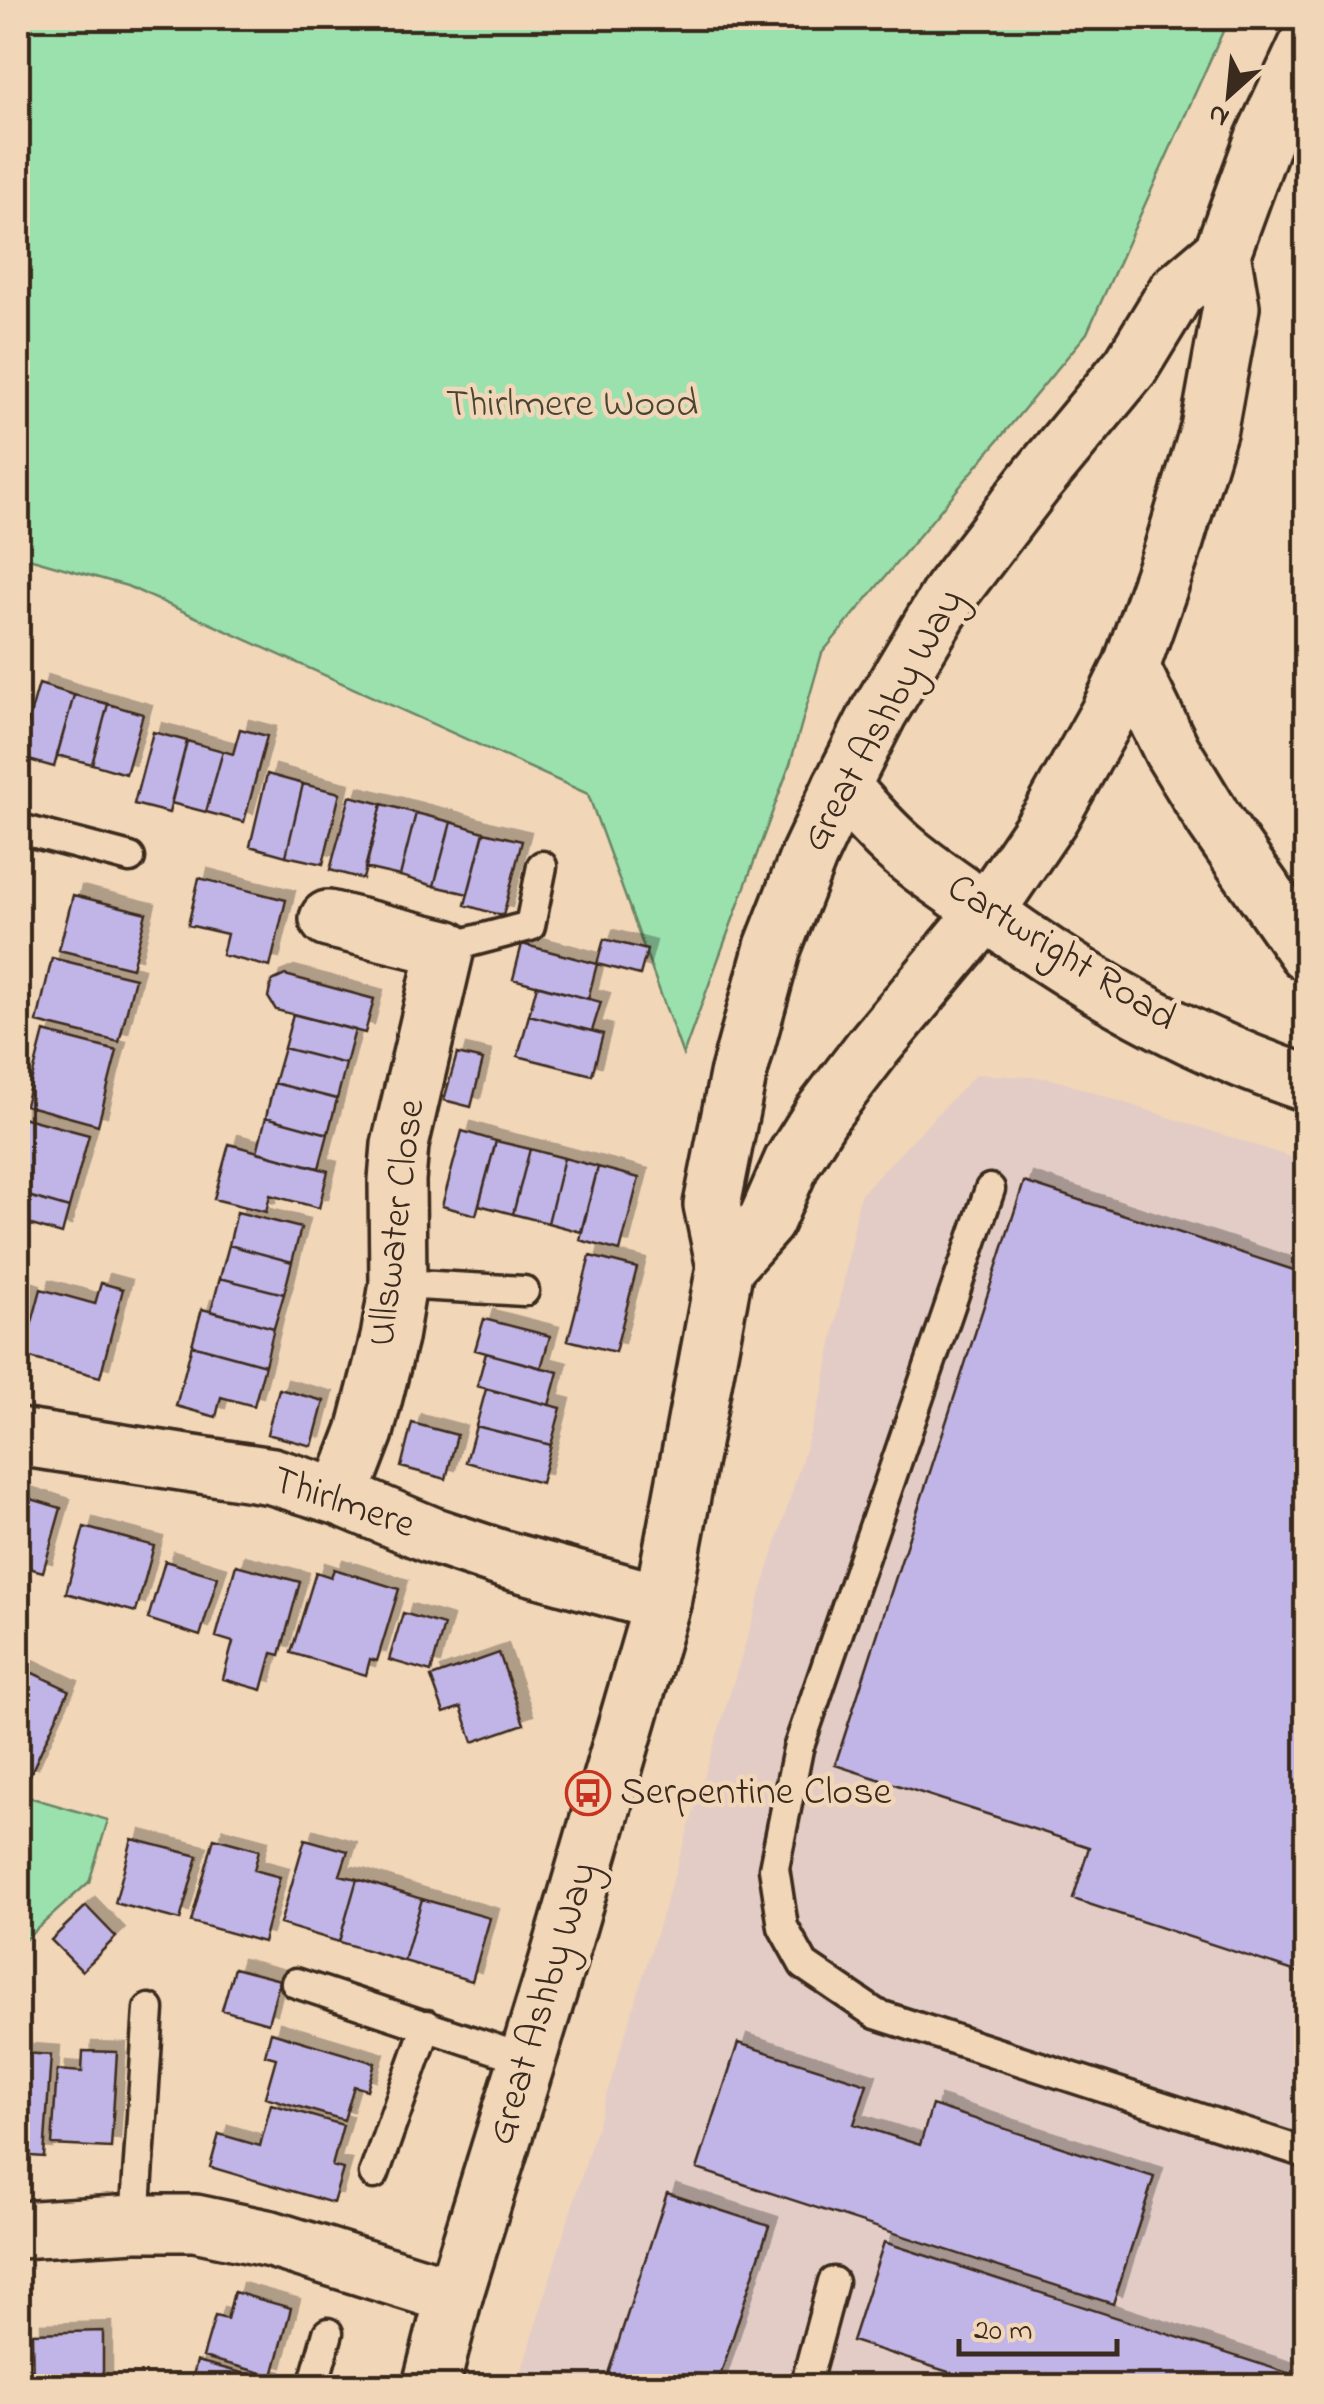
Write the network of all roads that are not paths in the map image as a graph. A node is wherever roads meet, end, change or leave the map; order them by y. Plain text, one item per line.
1 (1306, 48) edge
2 (1222, 254) junction
3 (1130, 667) junction
4 (840, 787) junction
5 (18, 835) edge
6 (130, 858) dead end
7 (542, 866) dead end
8 (985, 912) junction
9 (328, 919) dead end
10 (446, 948) junction
11 (1306, 952) edge
12 (1306, 1082) edge
13 (990, 1189) dead end
14 (725, 1267) junction
15 (398, 1284) junction
16 (524, 1291) dead end
17 (18, 1436) edge
18 (340, 1496) junction
19 (662, 1603) junction
20 (296, 1983) dead end
21 (149, 2010) dead end
22 (427, 2025) junction
23 (528, 2060) junction
24 (1306, 2153) edge
25 (374, 2174) dead end
26 (136, 2223) junction
27 (18, 2230) edge
28 (833, 2282) dead end
29 (454, 2296) junction
30 (328, 2333) dead end
31 (313, 2386) edge
32 (431, 2386) edge
33 (805, 2386) edge

1 - 2 street
2 - 3 street
2 - 4 street, Great Ashby Way
3 - 8 street
3 - 11 street
4 - 8 street, Cartwright Road
4 - 14 street, Great Ashby Way
5 - 6 lane
7 - 10 lane
8 - 12 street, Cartwright Road
8 - 14 street
9 - 10 street
10 - 15 street, Ullswater Close
13 - 24 lane
14 - 19 street, Great Ashby Way
15 - 16 lane
15 - 18 street, Ullswater Close
17 - 18 street, Thirlmere
18 - 19 street, Thirlmere
19 - 23 street, Great Ashby Way
20 - 22 lane
21 - 26 lane
22 - 23 lane
22 - 25 lane
23 - 29 street, Great Ashby Way
26 - 27 street
26 - 29 street
28 - 33 lane
29 - 32 street, Great Ashby Way
30 - 31 lane

